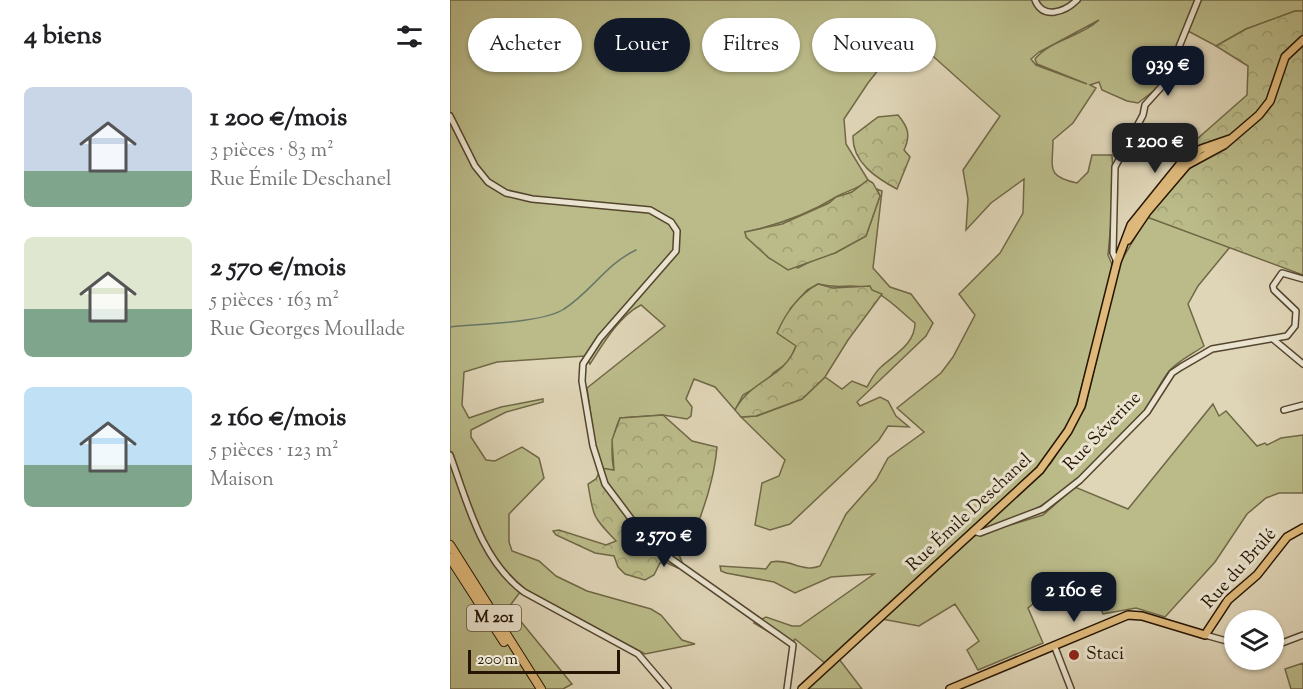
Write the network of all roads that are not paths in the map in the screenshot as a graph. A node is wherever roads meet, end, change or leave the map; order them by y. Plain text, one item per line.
1 (1035, 0) edge
2 (1077, 0) edge
3 (1198, 0) edge
4 (1303, 40) edge
5 (450, 116) edge
6 (1117, 262) junction
7 (1303, 279) edge
8 (1273, 339) junction
9 (1303, 364) edge
10 (1303, 405) edge
11 (1284, 410) dead end
12 (450, 455) edge
13 (1303, 528) edge
14 (974, 531) junction
15 (450, 545) edge
16 (450, 558) edge
17 (1204, 634) junction
18 (1303, 634) edge
19 (1224, 640) edge
20 (1284, 642) edge
21 (1054, 645) junction
22 (535, 689) edge
23 (541, 689) edge
24 (668, 689) edge
25 (787, 689) edge
26 (802, 689) edge
27 (950, 689) edge
28 (1071, 689) edge

1 - 2 street
3 - 6 street
4 - 6 main road, Rue Émile Deschanel
5 - 25 street
6 - 14 main road, Rue Émile Deschanel
7 - 8 street, Rue Séverine
8 - 9 street
8 - 14 street, Rue Séverine
10 - 11 street
12 - 24 street
13 - 17 main road, Rue du Brûlé
14 - 26 main road, Rue Émile Deschanel
15 - 23 highway, M 201
16 - 22 highway, M 201
17 - 19 street
17 - 21 main road
18 - 20 street
21 - 27 main road
21 - 28 street

